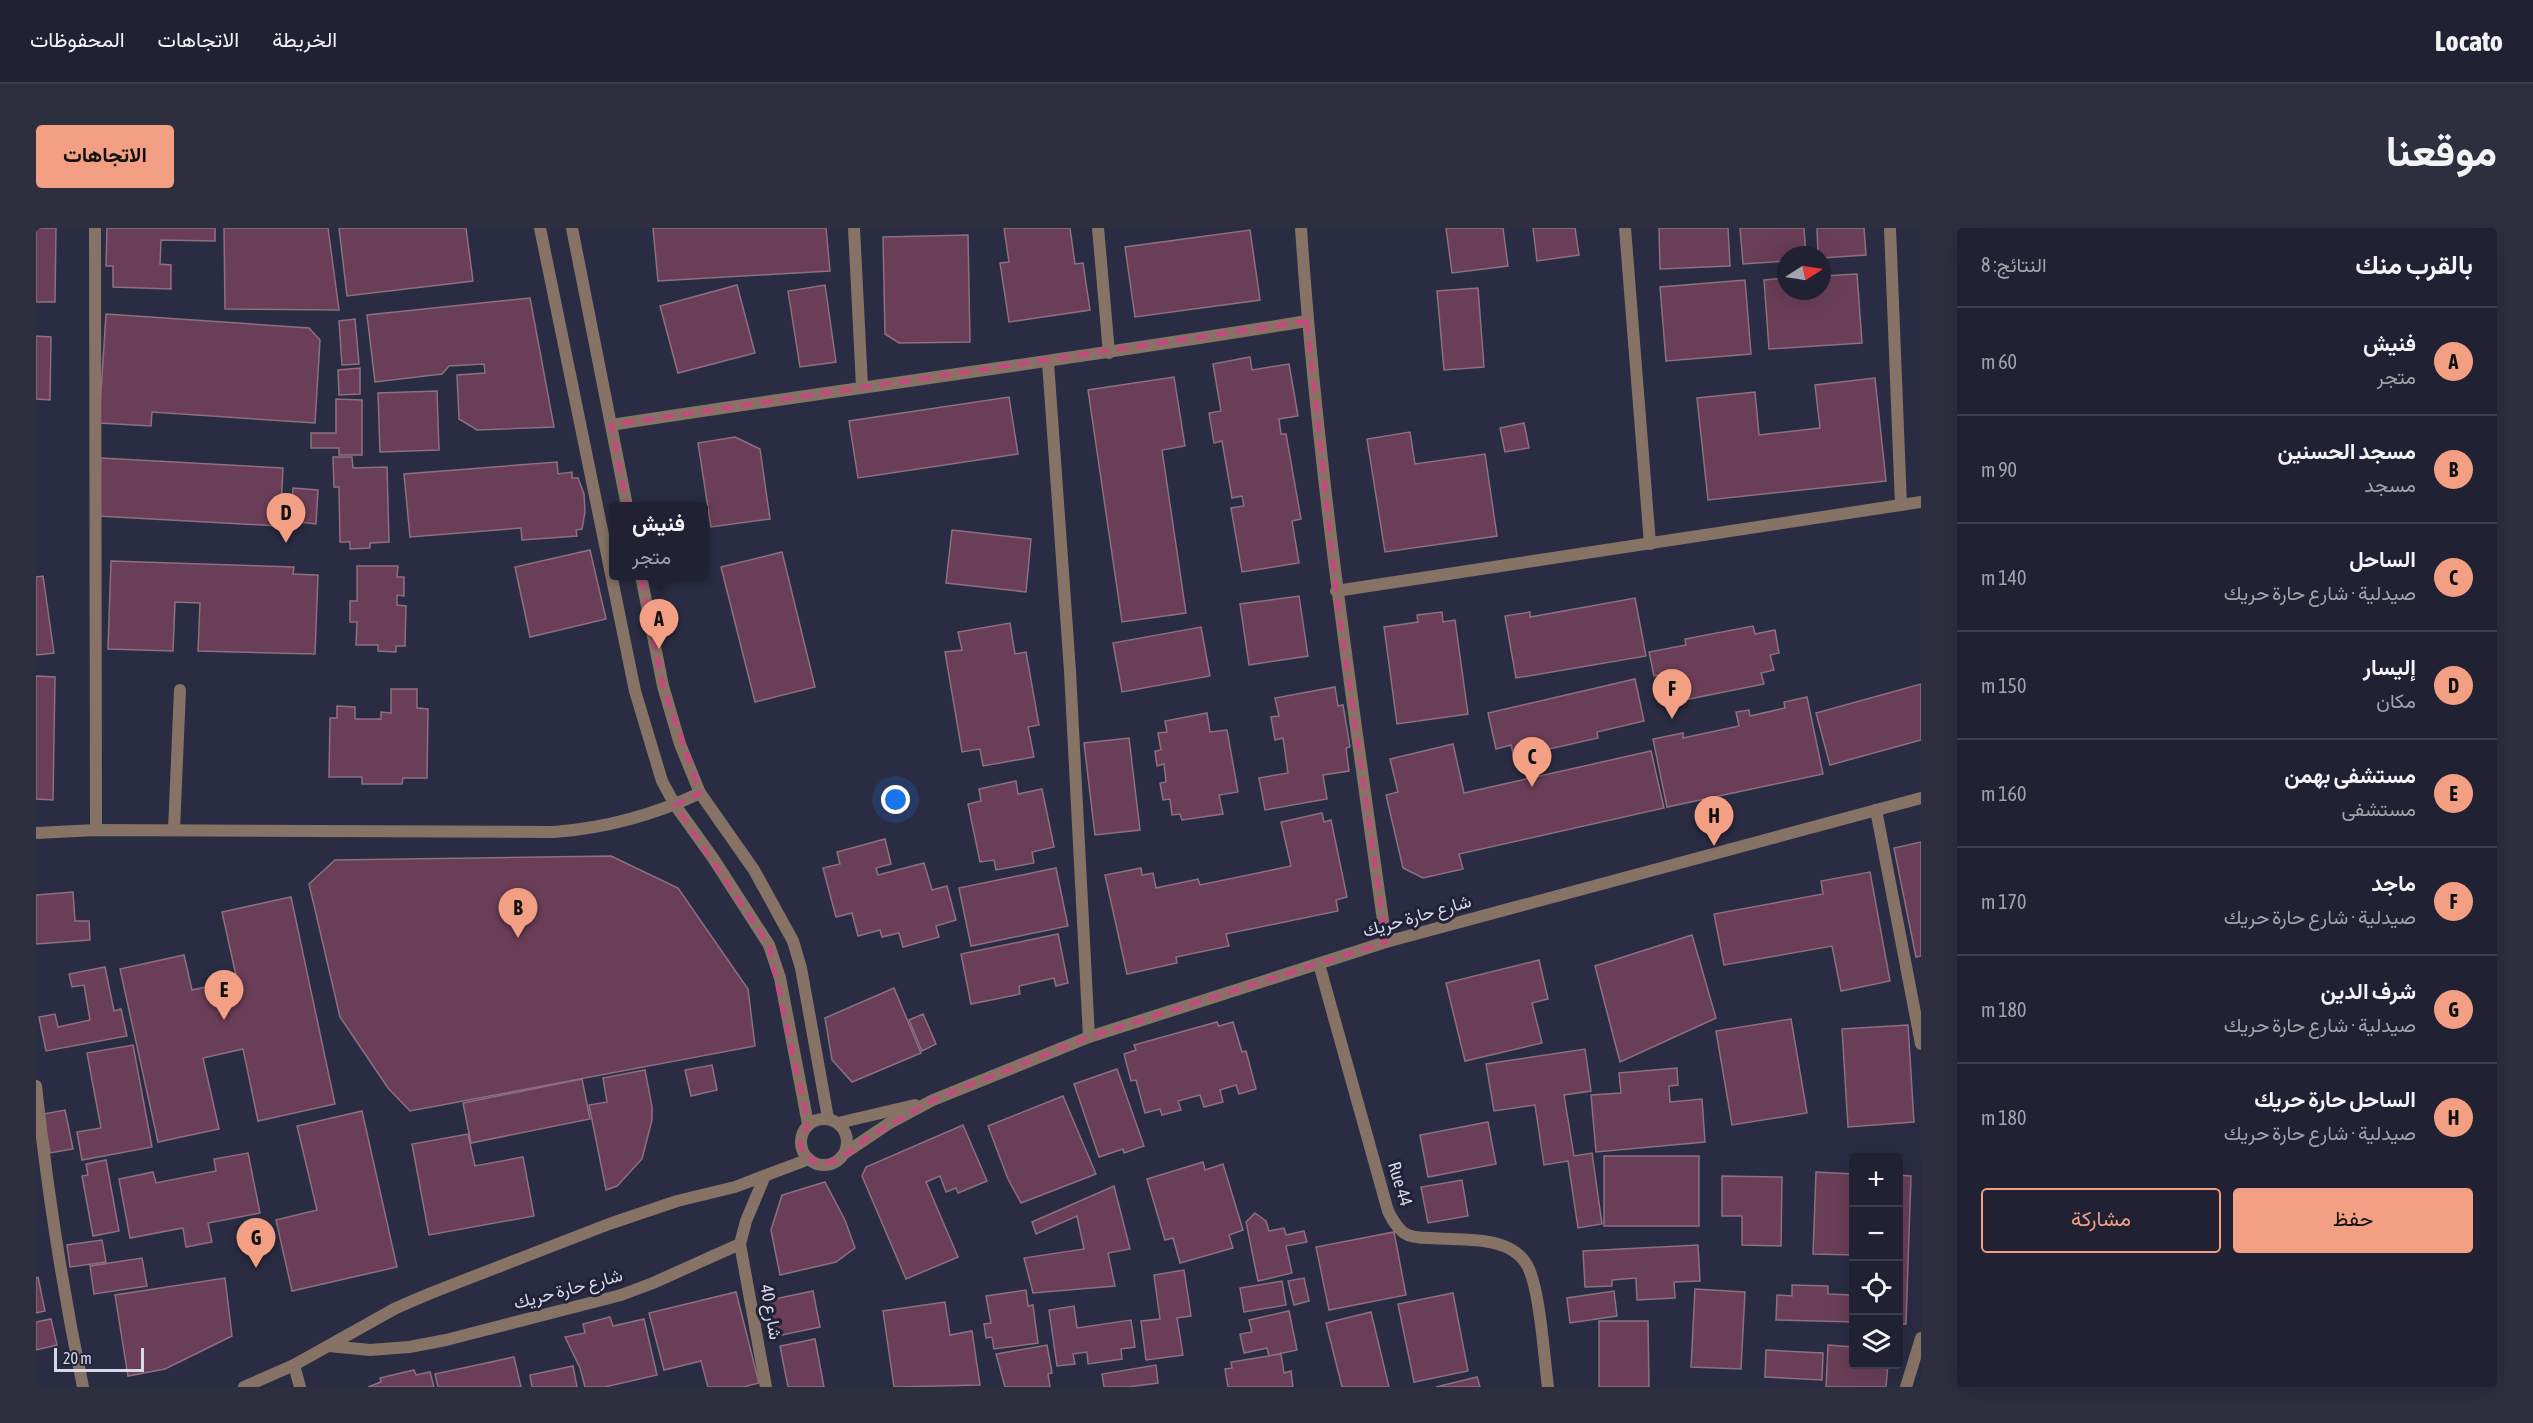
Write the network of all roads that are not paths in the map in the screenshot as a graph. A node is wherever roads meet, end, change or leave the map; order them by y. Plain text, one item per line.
1 (95, 228) edge
2 (540, 228) edge
3 (572, 228) edge
4 (854, 228) edge
5 (1098, 228) edge
6 (1301, 228) edge
7 (1625, 228) edge
8 (1890, 228) edge
9 (1307, 321) junction
10 (1109, 353) junction
11 (1048, 362) junction
12 (862, 386) junction
13 (611, 425) junction
14 (626, 502) edge
15 (1921, 502) edge
16 (1901, 505) junction
17 (1650, 544) junction
18 (609, 564) edge
19 (612, 580) edge
20 (642, 580) edge
21 (1336, 591) junction
22 (180, 690) dead end
23 (700, 793) junction
24 (1921, 798) edge
25 (675, 805) junction
26 (1876, 810) junction
27 (96, 830) junction
28 (174, 830) junction
29 (36, 833) edge
30 (1386, 942) junction
31 (1319, 964) junction
32 (1089, 1037) junction
33 (1921, 1044) edge
34 (36, 1086) edge
35 (933, 1100) junction
36 (833, 1120) junction
37 (808, 1124) junction
38 (845, 1153) junction
39 (809, 1160) junction
40 (764, 1178) junction
41 (740, 1244) junction
42 (1921, 1338) edge
43 (328, 1346) junction
44 (294, 1365) junction
45 (83, 1387) edge
46 (244, 1387) edge
47 (300, 1387) edge
48 (766, 1387) edge
49 (1548, 1387) edge
50 (1906, 1387) edge

1 - 27 street
2 - 18 street
3 - 13 street
4 - 12 street
5 - 10 street
6 - 9 street
7 - 17 street
8 - 16 street
9 - 10 street
9 - 21 street
10 - 11 street
11 - 12 street
11 - 32 street
12 - 13 street
13 - 14 street
15 - 16 street
16 - 17 street
17 - 21 street
19 - 25 street
20 - 23 street
21 - 30 street
22 - 28 street
23 - 25 street
23 - 36 street
24 - 26 street, شارع حارة حريك
25 - 28 street
25 - 37 street
26 - 30 street, شارع حارة حريك
26 - 33 street
27 - 28 street
27 - 29 street
30 - 31 street, شارع حارة حريك
31 - 32 street, شارع حارة حريك
31 - 49 street, Rue 44
32 - 35 street, شارع حارة حريك
34 - 45 street
35 - 36 street, شارع حارة حريك
35 - 38 street, شارع حارة حريك
36 - 37 street
36 - 38 street
37 - 39 street
38 - 39 street
39 - 40 street
40 - 41 street
40 - 43 street
41 - 43 street, شارع حارة حريك
41 - 48 street, شارع 40
42 - 50 street
43 - 44 street
44 - 46 street
44 - 47 street

